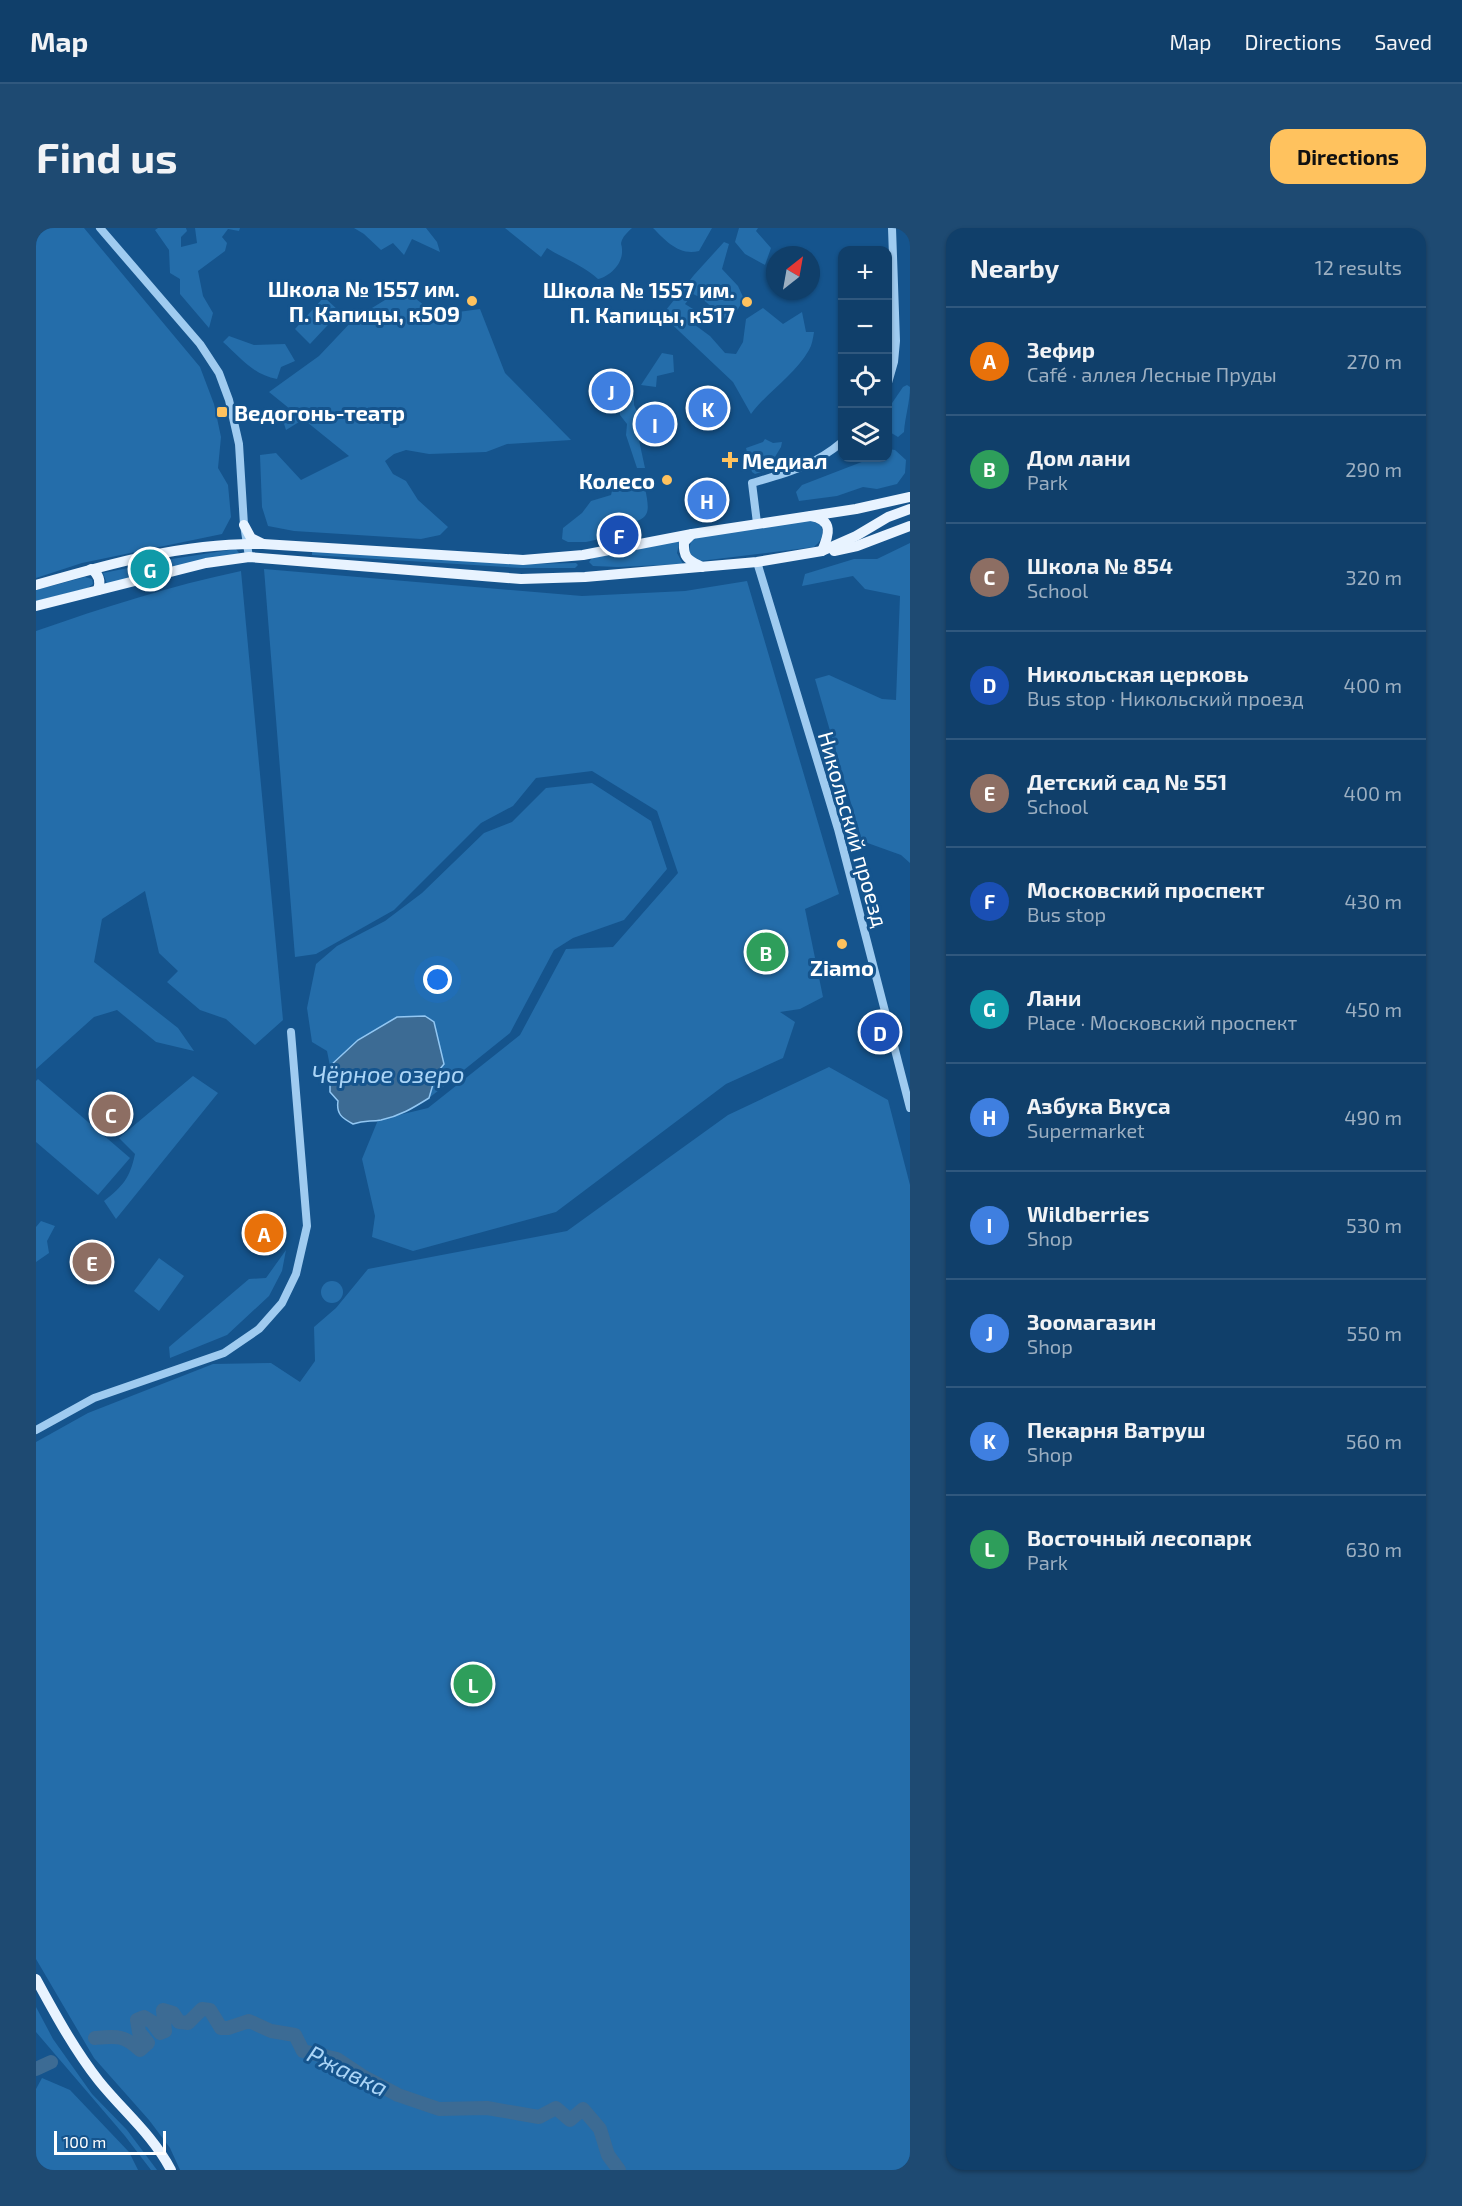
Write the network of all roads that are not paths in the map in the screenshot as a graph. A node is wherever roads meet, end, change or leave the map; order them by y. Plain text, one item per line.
1 (100, 228) edge
2 (892, 228) edge
3 (892, 369) edge
4 (838, 446) edge
5 (910, 497) edge
6 (910, 509) edge
7 (808, 515) junction
8 (882, 521) junction
9 (758, 523) junction
10 (244, 525) junction
11 (910, 526) edge
12 (692, 534) junction
13 (246, 544) junction
14 (263, 544) junction
15 (229, 545) junction
16 (857, 546) junction
17 (306, 547) junction
18 (822, 551) junction
19 (162, 554) junction
20 (583, 555) junction
21 (249, 557) junction
22 (305, 561) junction
23 (757, 562) junction
24 (702, 567) junction
25 (91, 569) junction
26 (163, 573) junction
27 (585, 576) junction
28 (36, 585) edge
29 (98, 590) junction
30 (36, 606) edge
31 (291, 1032) dead end
32 (910, 1108) edge
33 (36, 1430) edge
34 (36, 1979) edge
35 (171, 2170) edge

1 - 10 street
2 - 3 street
4 - 9 street
5 - 7 main road
6 - 8 main road
7 - 9 main road
7 - 18 main road
8 - 16 main road
8 - 18 main road
9 - 12 main road
10 - 13 street
10 - 14 main road
10 - 15 street
11 - 16 main road
12 - 20 main road
12 - 24 main road
13 - 14 main road
13 - 15 main road
13 - 21 street
14 - 17 main road
15 - 19 main road
16 - 18 main road
17 - 20 main road
17 - 22 main road
18 - 23 main road
19 - 25 main road
19 - 26 main road
20 - 27 main road
21 - 22 main road
21 - 26 main road
22 - 27 main road
23 - 24 main road
23 - 32 street, Никольский проезд
24 - 27 main road
25 - 28 main road
25 - 29 main road
26 - 29 main road
29 - 30 main road
31 - 33 street
34 - 35 main road

